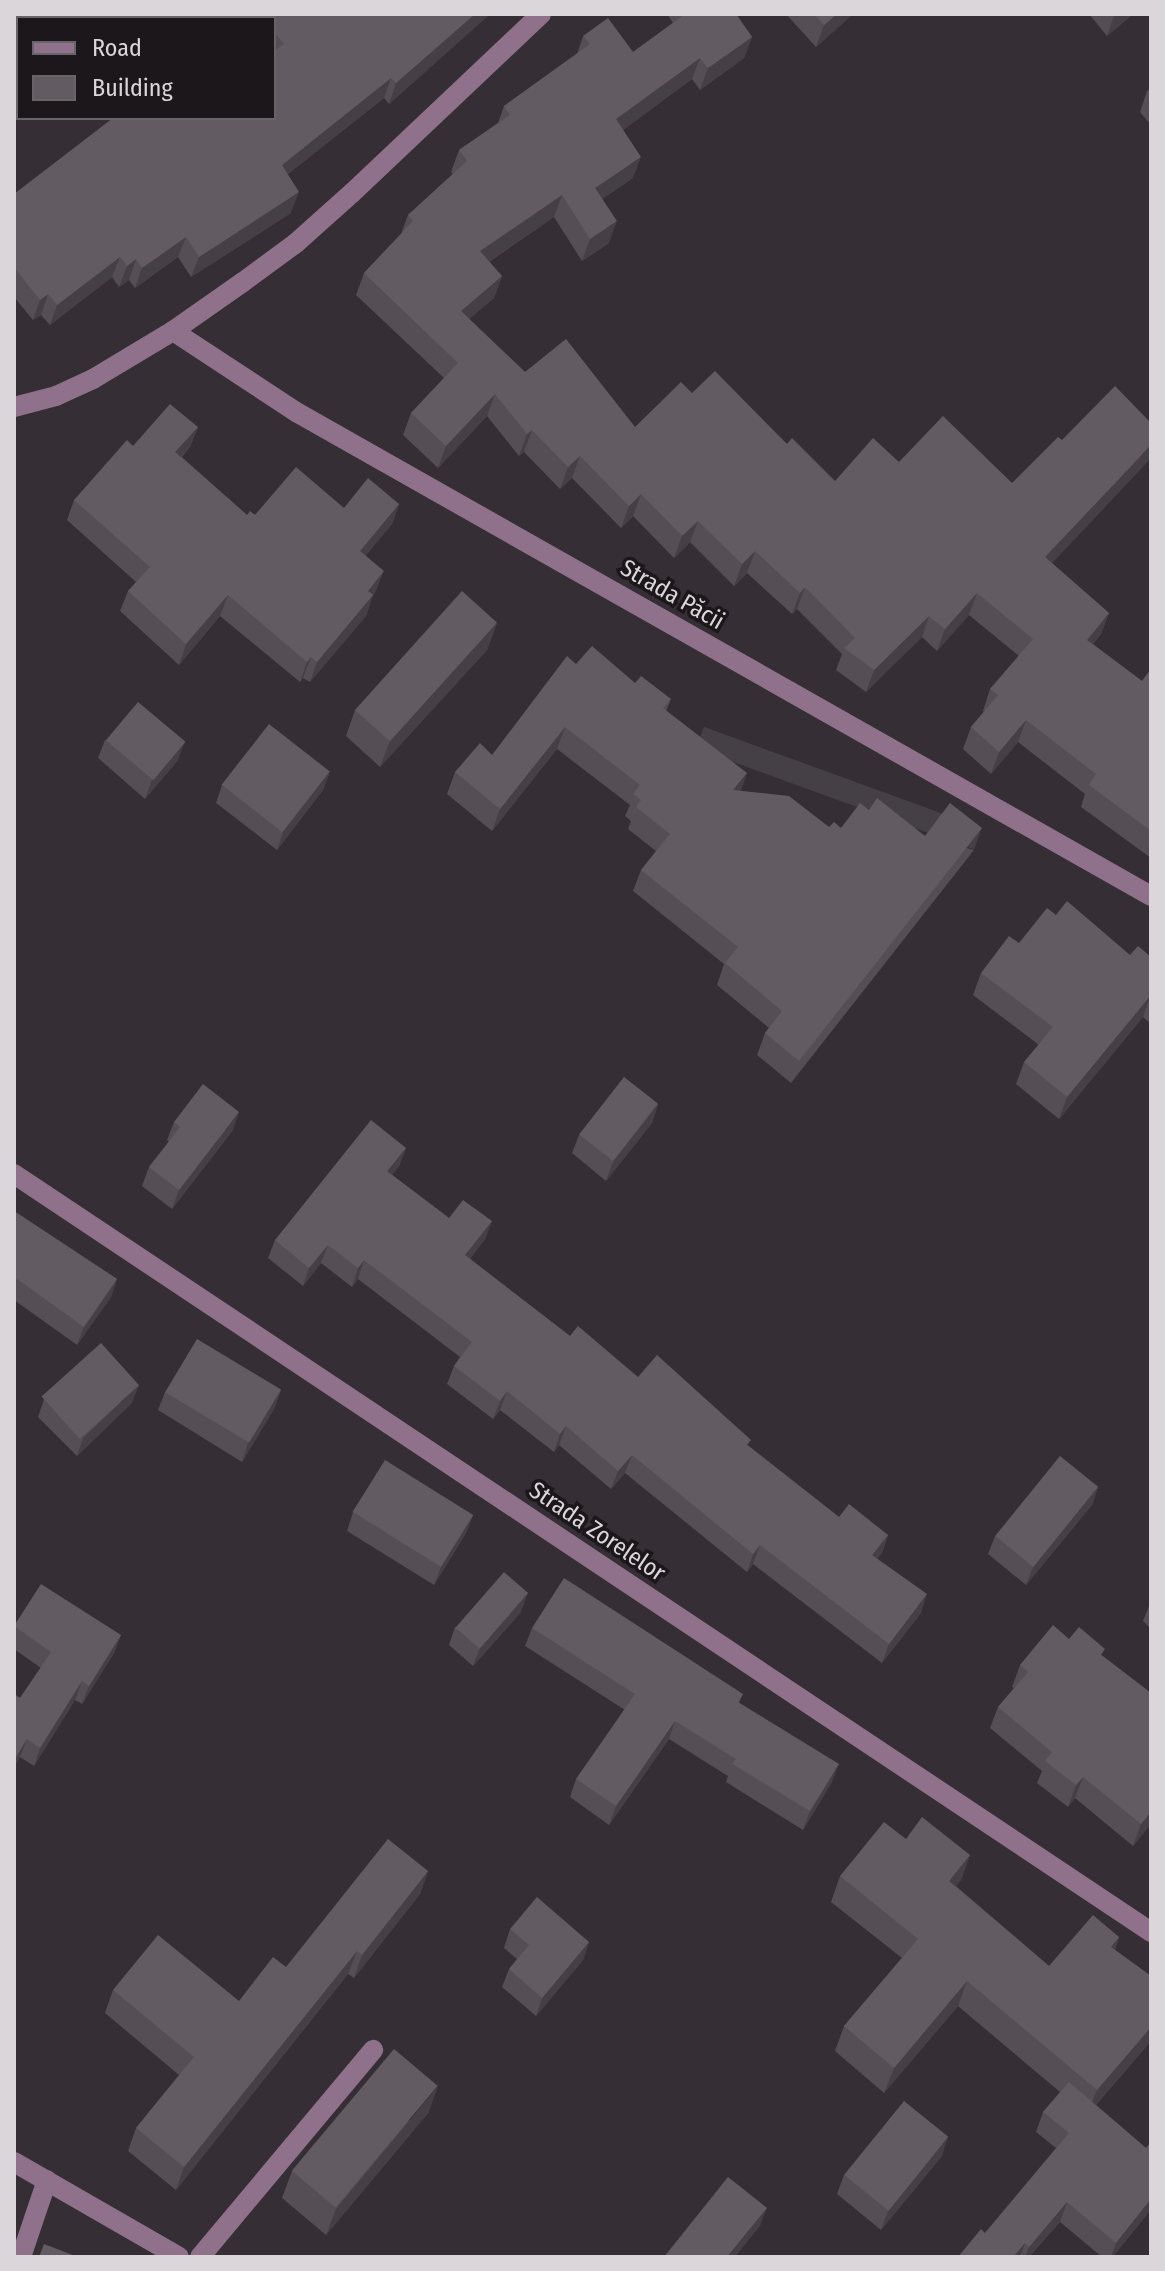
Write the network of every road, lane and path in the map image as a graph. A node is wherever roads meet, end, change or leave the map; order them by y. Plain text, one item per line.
1 (541, 14) edge
2 (173, 331) junction
3 (14, 407) edge
4 (1151, 896) edge
5 (14, 1174) edge
6 (1151, 1932) edge
7 (373, 2050) dead end
8 (14, 2162) edge
9 (47, 2180) junction
10 (21, 2257) edge
11 (179, 2257) edge
12 (200, 2257) edge

1 - 2 street
2 - 3 street
2 - 4 street, Strada Păcii
5 - 6 street, Strada Zorelelor
7 - 12 street
8 - 9 street
9 - 10 street
9 - 11 street

